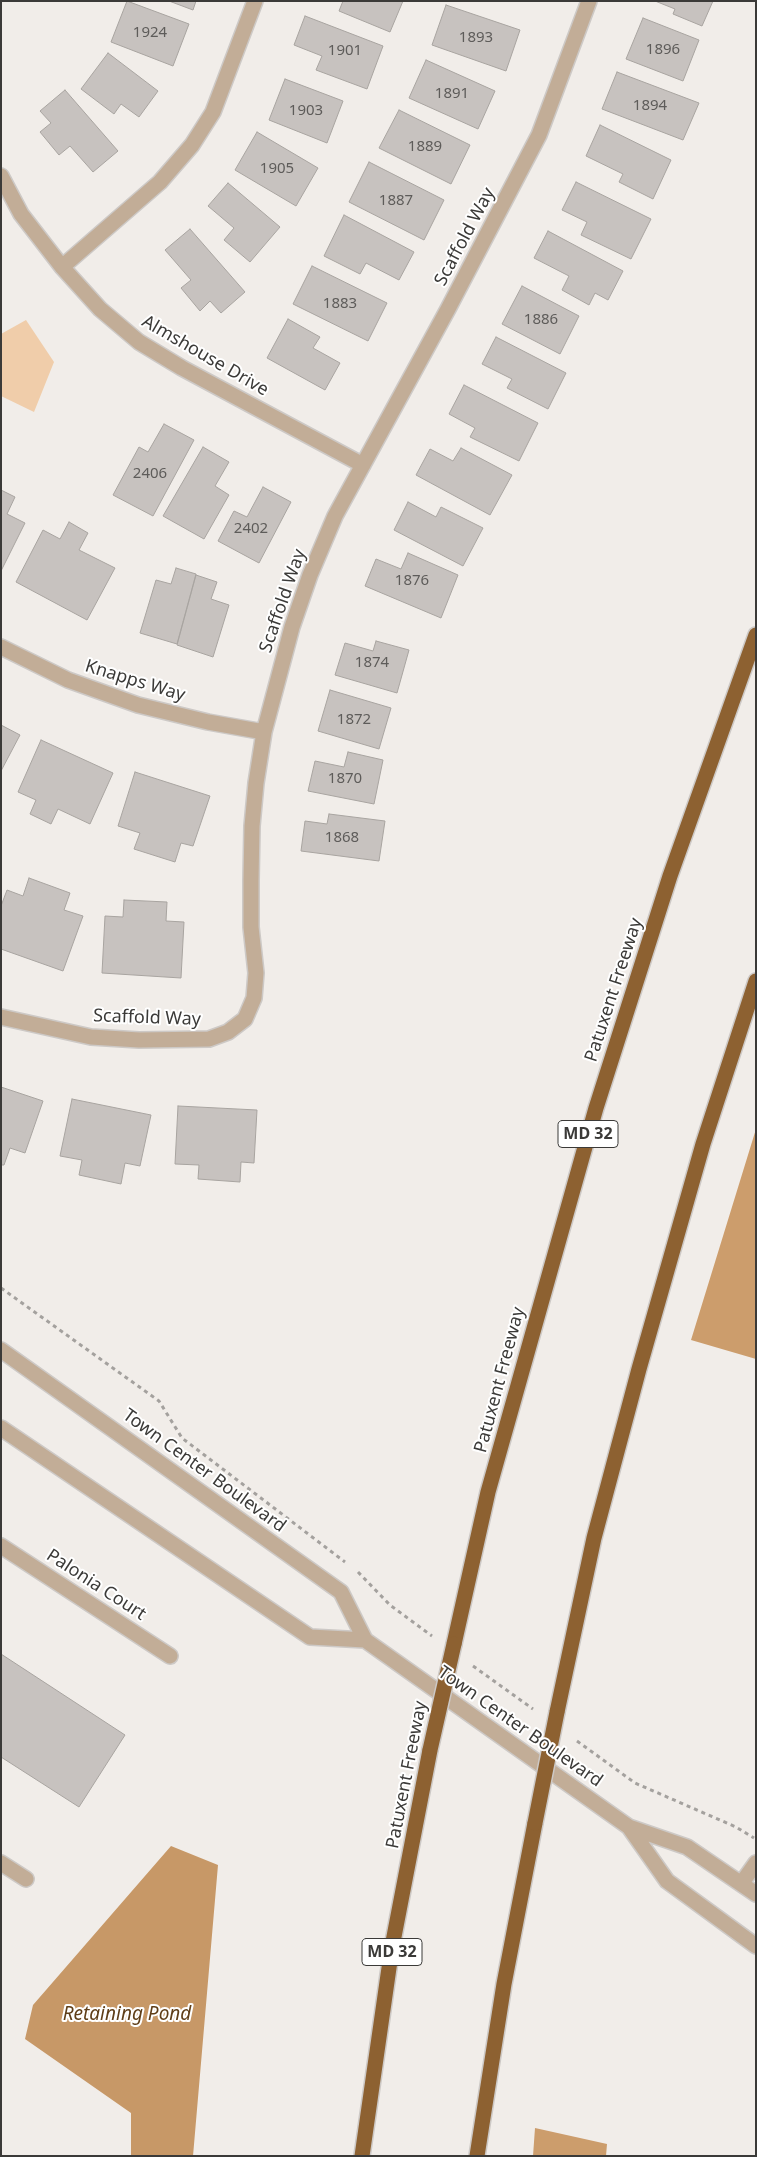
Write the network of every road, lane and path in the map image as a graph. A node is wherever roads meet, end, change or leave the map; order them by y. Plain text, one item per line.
1 (255, 1) edge
2 (589, 1) edge
3 (1, 176) edge
4 (62, 267) junction
5 (363, 465) junction
6 (756, 634) edge
7 (1, 647) edge
8 (264, 732) junction
9 (756, 981) edge
10 (1, 1017) edge
11 (1, 1288) edge
12 (1, 1350) edge
13 (1, 1428) edge
14 (1, 1546) edge
15 (348, 1564) dead end
16 (356, 1570) dead end
17 (365, 1640) junction
18 (437, 1640) dead end
19 (170, 1656) dead end
20 (469, 1663) dead end
21 (540, 1714) dead end
22 (572, 1737) dead end
23 (628, 1827) junction
24 (756, 1839) edge
25 (1, 1863) edge
26 (756, 1863) edge
27 (26, 1879) dead end
28 (741, 1884) junction
29 (756, 1894) edge
30 (756, 1946) edge
31 (362, 2156) edge
32 (477, 2156) edge

1 - 4 street
2 - 5 street, Scaffold Way
3 - 4 street, Almshouse Drive
4 - 5 street, Almshouse Drive
5 - 8 street, Scaffold Way
6 - 31 highway, Patuxent Freeway / MD 32, bridge
7 - 8 street, Knapps Way
8 - 10 street, Scaffold Way
9 - 32 highway, bridge
11 - 15 path
12 - 17 street, Town Center Boulevard
13 - 17 street
14 - 19 street, Palonia Court
16 - 18 path
17 - 23 street, Town Center Boulevard
20 - 21 path
22 - 24 path
23 - 28 street, Town Center Boulevard
23 - 30 street, Town Center Boulevard
25 - 27 street
26 - 28 street
28 - 29 street, Town Center Boulevard

